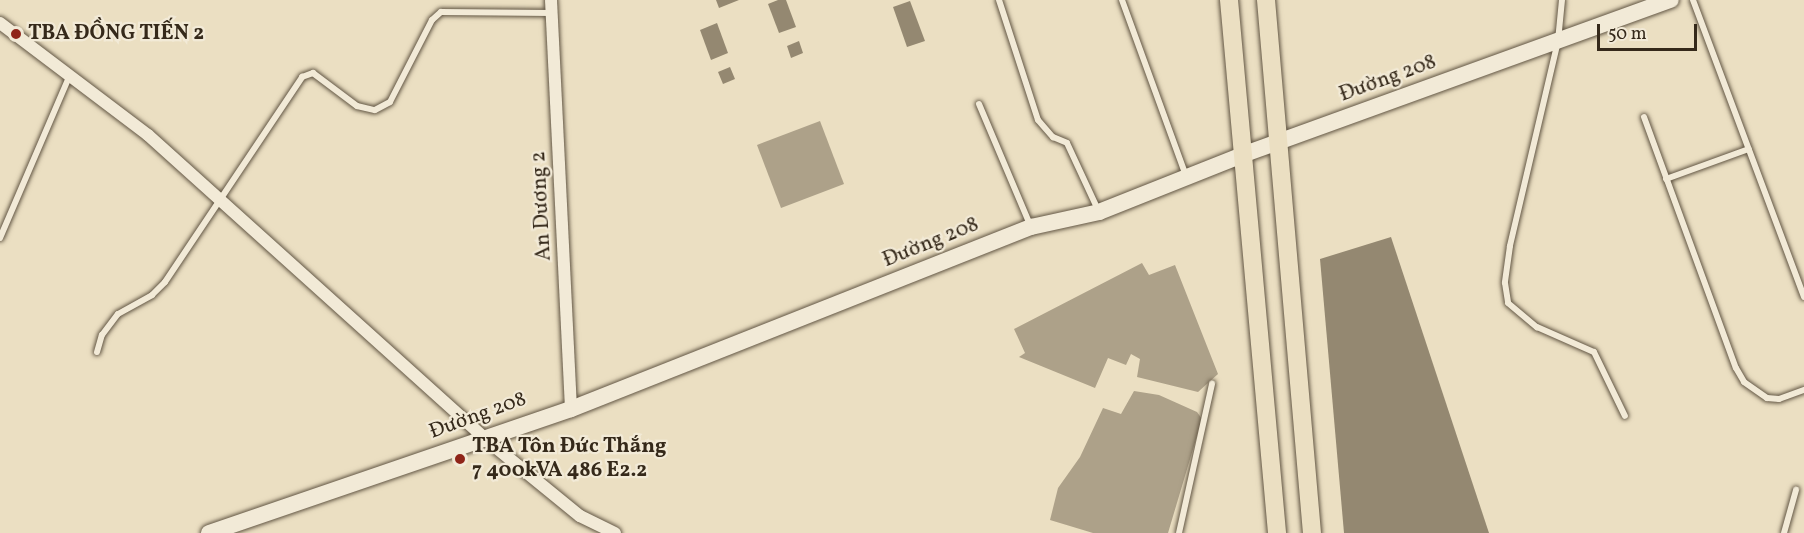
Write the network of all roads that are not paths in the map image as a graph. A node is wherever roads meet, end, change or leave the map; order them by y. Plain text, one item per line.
1 (999, 0) edge
2 (1122, 0) edge
3 (1229, 0) edge
4 (1266, 0) edge
5 (1562, 0) edge
6 (1671, 0) edge
7 (1693, 0) edge
8 (552, 6) edge
9 (0, 23) edge
10 (1558, 41) junction
11 (70, 75) junction
12 (979, 104) dead end
13 (1644, 117) dead end
14 (1280, 143) junction
15 (1749, 149) junction
16 (1242, 156) junction
17 (1187, 179) junction
18 (1666, 179) junction
19 (217, 198) junction
20 (1099, 212) junction
21 (1031, 226) junction
22 (0, 238) edge
23 (1804, 297) edge
24 (97, 352) dead end
25 (1212, 384) dead end
26 (1804, 390) edge
27 (571, 409) junction
28 (1625, 416) dead end
29 (483, 437) junction
30 (1796, 490) dead end
31 (214, 532) edge
32 (615, 533) edge
33 (1179, 533) edge
34 (1277, 533) edge
35 (1312, 533) edge
36 (1784, 533) edge

1 - 20 lane
2 - 17 lane
3 - 16 main road
4 - 14 main road
5 - 10 lane
6 - 10 street, Đường 208
7 - 15 lane
8 - 19 lane
8 - 27 street, An Dương 2
9 - 11 street
10 - 14 street, Đường 208
10 - 28 lane
11 - 19 street
11 - 22 lane
12 - 21 lane
13 - 18 lane
14 - 16 street, Đường 208
14 - 35 main road
15 - 18 lane
15 - 23 lane
16 - 17 street, Đường 208
16 - 34 main road
17 - 20 street, Đường 208
18 - 26 lane
19 - 24 lane
19 - 29 street
20 - 21 street, Đường 208
21 - 27 street, Đường 208
25 - 33 lane
27 - 29 street, Đường 208
29 - 31 street, Đường 208
29 - 32 street
30 - 36 lane

